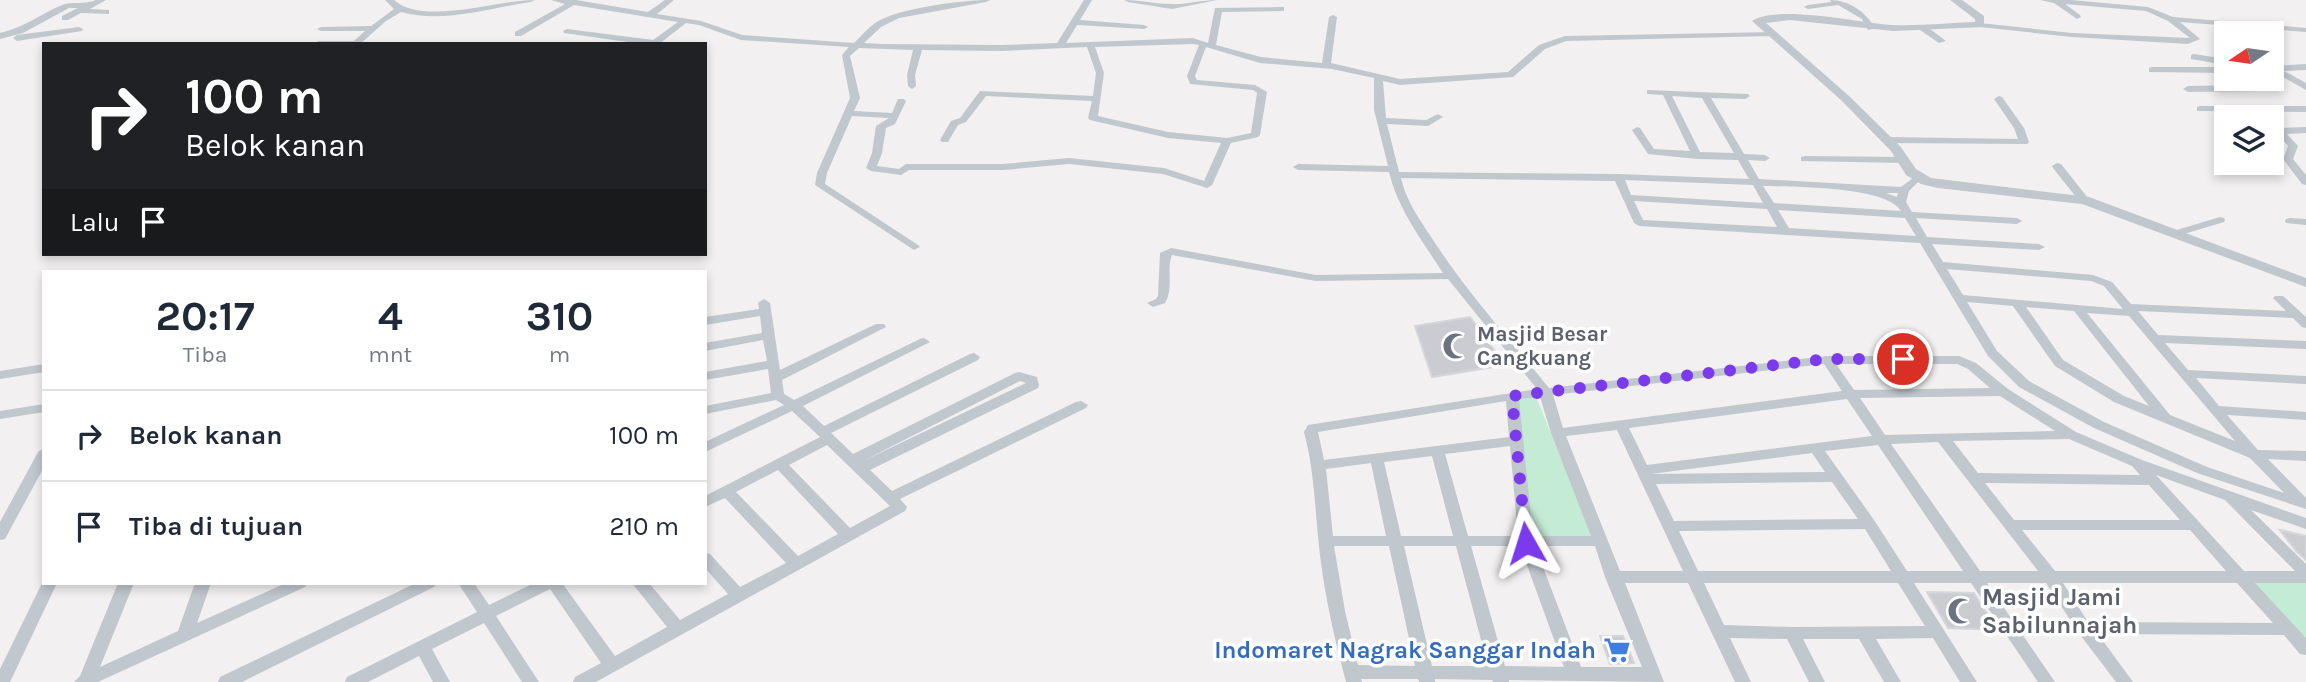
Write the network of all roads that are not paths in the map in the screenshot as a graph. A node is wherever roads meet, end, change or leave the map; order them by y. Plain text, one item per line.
1 (102, 0) edge
2 (389, 0) edge
3 (531, 0) edge
4 (555, 0) edge
5 (670, 0) edge
6 (986, 0) edge
7 (1088, 0) edge
8 (1128, 0) edge
9 (1213, 0) edge
10 (1955, 0) edge
11 (2044, 0) edge
12 (1836, 1) edge
13 (2055, 1) edge
14 (574, 2) junction
15 (604, 3) edge
16 (1808, 7) dead end
17 (86, 8) junction
18 (1281, 9) dead end
19 (398, 10) junction
20 (106, 12) dead end
21 (650, 15) junction
22 (1333, 17) dead end
23 (2077, 17) dead end
24 (65, 18) dead end
25 (2171, 19) junction
26 (685, 20) junction
27 (1844, 20) dead end
28 (1073, 22) junction
29 (1868, 22) junction
30 (1980, 25) junction
31 (1144, 27) dead end
32 (372, 28) junction
33 (1923, 28) junction
34 (79, 29) dead end
35 (321, 29) dead end
36 (2306, 30) edge
37 (568, 32) dead end
38 (518, 34) dead end
39 (1772, 34) junction
40 (1, 38) edge
41 (1942, 41) dead end
42 (356, 42) edge
43 (647, 42) edge
44 (656, 42) edge
45 (858, 44) junction
46 (1208, 44) junction
47 (1090, 45) junction
48 (1060, 46) junction
49 (918, 48) junction
50 (2194, 57) dead end
51 (2214, 60) edge
52 (1326, 66) junction
53 (2306, 67) edge
54 (2284, 68) edge
55 (2214, 70) edge
56 (2152, 71) dead end
57 (2185, 71) junction
58 (2284, 75) edge
59 (1378, 78) junction
60 (912, 86) dead end
61 (2306, 87) edge
62 (2188, 89) dead end
63 (2210, 89) junction
64 (2214, 89) edge
65 (1650, 92) dead end
66 (1666, 93) junction
67 (1705, 95) junction
68 (1745, 96) dead end
69 (1097, 99) junction
70 (1999, 99) dead end
71 (901, 101) dead end
72 (2232, 105) edge
73 (2200, 109) dead end
74 (2214, 109) edge
75 (2284, 109) edge
76 (2306, 109) edge
77 (849, 113) junction
78 (895, 116) junction
79 (1438, 117) dead end
80 (1382, 121) junction
81 (1637, 130) dead end
82 (2306, 130) edge
83 (1886, 139) junction
84 (945, 140) dead end
85 (1227, 141) junction
86 (2293, 146) junction
87 (2306, 146) edge
88 (1697, 156) junction
89 (1741, 158) junction
90 (1765, 158) dead end
91 (1805, 159) dead end
92 (1904, 160) junction
93 (2057, 166) dead end
94 (1298, 167) dead end
95 (2293, 169) junction
96 (2306, 170) edge
97 (1394, 172) junction
98 (1619, 178) junction
99 (1917, 178) junction
100 (2306, 181) edge
101 (1756, 182) junction
102 (1629, 198) junction
103 (2084, 200) junction
104 (1904, 202) junction
105 (1772, 206) junction
106 (2220, 220) dead end
107 (2017, 221) dead end
108 (2290, 221) dead end
109 (2306, 222) edge
110 (1785, 231) junction
111 (2174, 234) junction
112 (1923, 239) junction
113 (914, 247) dead end
114 (2039, 247) dead end
115 (1938, 265) junction
116 (1451, 276) junction
117 (2306, 283) edge
118 (1960, 298) junction
119 (2279, 298) dead end
120 (1153, 303) dead end
121 (2017, 303) junction
122 (2079, 310) junction
123 (2131, 310) junction
124 (2296, 315) junction
125 (707, 321) edge
126 (2306, 324) edge
127 (880, 327) dead end
128 (770, 335) junction
129 (2156, 339) junction
130 (924, 342) dead end
131 (2306, 345) edge
132 (707, 347) edge
133 (974, 357) dead end
134 (1827, 359) junction
135 (42, 368) edge
136 (775, 371) junction
137 (2185, 374) junction
138 (0, 375) edge
139 (707, 376) edge
140 (2306, 380) edge
141 (1545, 391) junction
142 (2003, 392) junction
143 (1850, 394) junction
144 (778, 396) junction
145 (1512, 396) junction
146 (794, 405) junction
147 (1081, 405) dead end
148 (42, 408) edge
149 (707, 410) edge
150 (2217, 410) junction
151 (0, 415) edge
152 (2306, 415) edge
153 (2167, 421) junction
154 (1621, 425) junction
155 (1558, 433) junction
156 (826, 435) junction
157 (2071, 435) junction
158 (1942, 437) junction
159 (1880, 440) junction
160 (1514, 441) junction
161 (707, 447) edge
162 (1815, 447) junction
163 (1437, 450) junction
164 (2253, 454) junction
165 (2306, 456) edge
166 (1376, 457) junction
167 (42, 458) edge
168 (2137, 463) junction
169 (780, 464) junction
170 (857, 464) junction
171 (1320, 465) junction
172 (1645, 474) junction
173 (1837, 477) junction
174 (1973, 478) junction
175 (2151, 481) junction
176 (727, 491) junction
177 (2228, 495) junction
178 (892, 497) junction
179 (707, 501) edge
180 (2302, 501) edge
181 (1869, 524) junction
182 (2306, 524) edge
183 (2009, 525) junction
184 (2191, 525) junction
185 (1670, 526) junction
186 (847, 534) junction
187 (0, 535) edge
188 (1461, 540) junction
189 (1327, 541) junction
190 (1394, 541) junction
191 (1600, 541) junction
192 (1526, 543) junction
193 (707, 560) edge
194 (795, 563) junction
195 (2306, 575) edge
196 (2241, 577) junction
197 (1613, 578) junction
198 (1904, 578) junction
199 (1977, 578) junction
200 (2052, 579) junction
201 (1696, 580) junction
202 (47, 585) edge
203 (125, 585) edge
204 (202, 585) edge
205 (425, 585) edge
206 (467, 585) edge
207 (543, 585) edge
208 (555, 585) edge
209 (642, 585) edge
210 (276, 589) edge
211 (738, 595) junction
212 (486, 614) junction
213 (677, 628) junction
214 (2084, 628) junction
215 (2287, 629) junction
216 (1720, 631) junction
217 (1863, 631) junction
218 (1938, 632) junction
219 (1792, 633) junction
220 (185, 635) junction
221 (422, 647) junction
222 (2306, 649) edge
223 (612, 665) junction
224 (1353, 677) edge
225 (1427, 678) edge
226 (1577, 678) edge
227 (1654, 678) edge
228 (1500, 679) edge
229 (84, 681) edge
230 (2, 682) edge
231 (226, 682) edge
232 (353, 682) edge
233 (442, 682) edge
234 (531, 682) edge
235 (581, 682) edge
236 (1743, 682) edge
237 (1817, 682) edge
238 (1893, 682) edge
239 (1969, 682) edge
240 (2047, 682) edge
241 (2125, 682) edge

1 - 17 street
2 - 19 street
3 - 19 street
4 - 14 street
5 - 21 street
6 - 45 street
7 - 28 street
8 - 9 street
10 - 30 street
11 - 13 street
12 - 16 street
12 - 29 street
13 - 23 street
13 - 25 street
14 - 15 street
14 - 38 street
15 - 21 street
17 - 20 street
17 - 24 street
17 - 40 street
18 - 46 street
19 - 32 street
21 - 26 street
22 - 52 street
25 - 30 street
25 - 36 street
26 - 44 street
26 - 45 street
27 - 29 street
28 - 31 street
28 - 48 street
29 - 33 street
29 - 39 street
30 - 33 street
32 - 35 street
32 - 42 street
33 - 41 street
34 - 40 street
37 - 43 street
39 - 59 street
39 - 83 street
45 - 49 street
45 - 77 street
46 - 47 street
46 - 52 street
46 - 85 street
47 - 48 street
47 - 69 street
48 - 49 street
49 - 60 street
50 - 51 street
52 - 59 street
53 - 54 street
55 - 57 street
56 - 57 street
57 - 63 street
58 - 61 street
59 - 80 street
62 - 63 street
63 - 64 street
63 - 72 street
65 - 66 street
66 - 67 street
66 - 88 street
67 - 68 street
67 - 89 street
69 - 84 street
69 - 85 street
70 - 83 street
71 - 78 street
73 - 74 street
75 - 76 street
77 - 78 street
77 - 113 street
78 - 85 street
79 - 80 street
80 - 97 street
81 - 88 street
82 - 86 street
83 - 92 street
86 - 87 street
86 - 95 street
88 - 89 street
89 - 90 street
89 - 101 street
91 - 92 street
92 - 99 street
93 - 103 street
94 - 97 street
95 - 96 street
95 - 100 street
97 - 98 street
97 - 116 street
98 - 101 street
98 - 102 street
99 - 103 street
99 - 104 street
101 - 104 street
101 - 105 street
102 - 105 street
102 - 110 street
103 - 111 street
104 - 105 street
104 - 107 street
104 - 112 street
105 - 110 street
106 - 111 street
108 - 109 street
110 - 112 street
111 - 117 street
112 - 114 street
112 - 115 street
115 - 118 street
115 - 123 street
116 - 120 street
116 - 141 street
118 - 121 street
118 - 180 street
119 - 124 street
121 - 122 street
121 - 153 street
122 - 123 street
122 - 153 street
123 - 124 street
123 - 129 street
124 - 126 street
125 - 128 street
127 - 136 street
128 - 132 street
128 - 136 street
129 - 131 street
129 - 137 street
130 - 146 street
133 - 156 street
134 - 141 street
134 - 142 street
134 - 143 street
135 - 138 street
136 - 139 street
136 - 144 street
137 - 140 street
137 - 150 street
141 - 145 street
141 - 155 street
142 - 143 street
142 - 157 street
143 - 154 street
143 - 159 street
144 - 146 street
144 - 149 street
145 - 160 street
145 - 171 street
146 - 156 street
146 - 161 street
147 - 178 street
148 - 151 street
150 - 152 street
150 - 164 street
153 - 164 street
154 - 155 street
154 - 172 street
155 - 191 street
156 - 169 street
156 - 170 street
157 - 158 street
157 - 168 street
158 - 159 street
158 - 174 street
159 - 162 street
159 - 199 street
160 - 163 street
160 - 192 street
162 - 172 street
162 - 173 street
163 - 166 street
163 - 188 street
164 - 165 street
164 - 180 street
166 - 171 street
166 - 190 street
167 - 187 street
168 - 175 street
168 - 177 street
169 - 176 street
169 - 186 street
170 - 170 street
170 - 178 street
171 - 189 street
172 - 173 street
172 - 185 street
173 - 181 street
174 - 175 street
174 - 183 street
175 - 184 street
176 - 179 street
176 - 194 street
177 - 182 street
177 - 195 street
178 - 186 street
181 - 185 street
181 - 198 street
183 - 184 street
183 - 200 street
184 - 196 street
185 - 201 street
186 - 194 street
188 - 190 street
188 - 192 street
188 - 228 street
189 - 190 street
189 - 224 street
190 - 225 street
191 - 192 street
191 - 197 street
192 - 226 street
193 - 211 street
194 - 211 street
195 - 196 street
196 - 200 street
196 - 215 street
197 - 201 street
197 - 227 street
198 - 199 street
198 - 201 street
198 - 218 street
199 - 200 street
199 - 240 street
200 - 214 street
201 - 216 street
202 - 230 street
203 - 229 street
204 - 220 street
205 - 231 street
206 - 212 street
207 - 212 street
208 - 223 street
209 - 213 street
210 - 220 street
211 - 213 street
212 - 221 street
212 - 234 street
213 - 223 street
214 - 215 street
214 - 241 street
215 - 222 street
216 - 219 street
216 - 236 street
217 - 218 street
217 - 219 street
217 - 238 street
218 - 239 street
219 - 237 street
220 - 229 street
221 - 232 street
221 - 233 street
223 - 235 street
224 - 225 street
225 - 228 street
226 - 227 street
226 - 228 street

